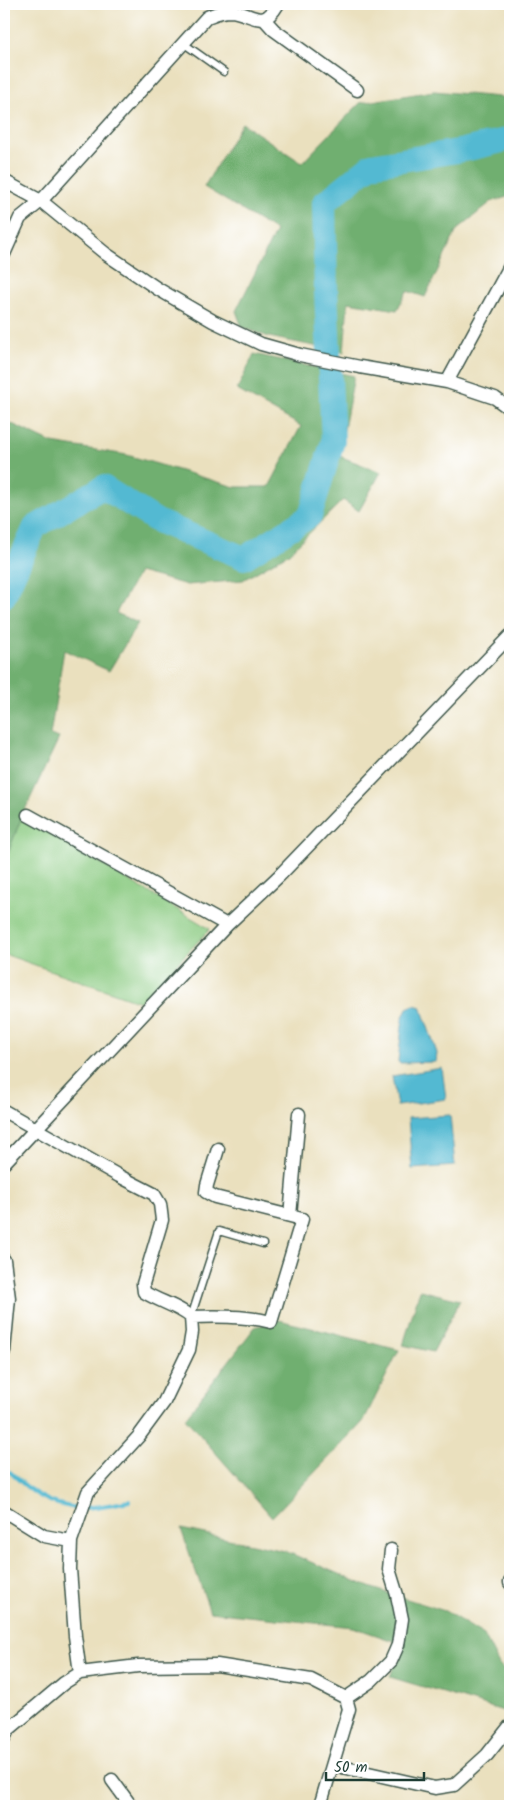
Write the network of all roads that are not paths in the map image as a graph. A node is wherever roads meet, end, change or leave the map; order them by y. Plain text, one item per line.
1 (278, 4) edge
2 (264, 19) junction
3 (183, 43) junction
4 (224, 72) dead end
5 (358, 90) dead end
6 (4, 181) edge
7 (41, 201) junction
8 (4, 254) edge
9 (510, 266) edge
10 (447, 382) junction
11 (510, 409) edge
12 (510, 636) edge
13 (28, 815) dead end
14 (227, 925) junction
15 (4, 1111) edge
16 (300, 1114) dead end
17 (35, 1130) junction
18 (218, 1149) dead end
19 (4, 1163) edge
20 (290, 1216) junction
21 (263, 1244) dead end
22 (4, 1260) edge
23 (191, 1317) junction
24 (4, 1351) edge
25 (4, 1511) edge
26 (73, 1536) junction
27 (391, 1550) dead end
28 (80, 1673) junction
29 (346, 1698) junction
30 (510, 1726) edge
31 (4, 1738) edge
32 (333, 1766) junction
33 (112, 1780) dead end
34 (131, 1806) edge
35 (320, 1806) edge

1 - 2 street
2 - 3 street
2 - 5 street
3 - 4 lane
3 - 7 street
6 - 7 street
7 - 8 street
7 - 10 street
9 - 10 street
10 - 11 street
12 - 14 street
13 - 14 street
14 - 17 street
15 - 17 street
16 - 20 street
17 - 19 street
17 - 23 street
18 - 20 street
20 - 23 street
21 - 23 lane
22 - 24 street
23 - 26 street
25 - 26 street
26 - 28 street
27 - 29 street
28 - 29 street
28 - 31 street
29 - 32 street
30 - 32 street
32 - 35 street
33 - 34 street

